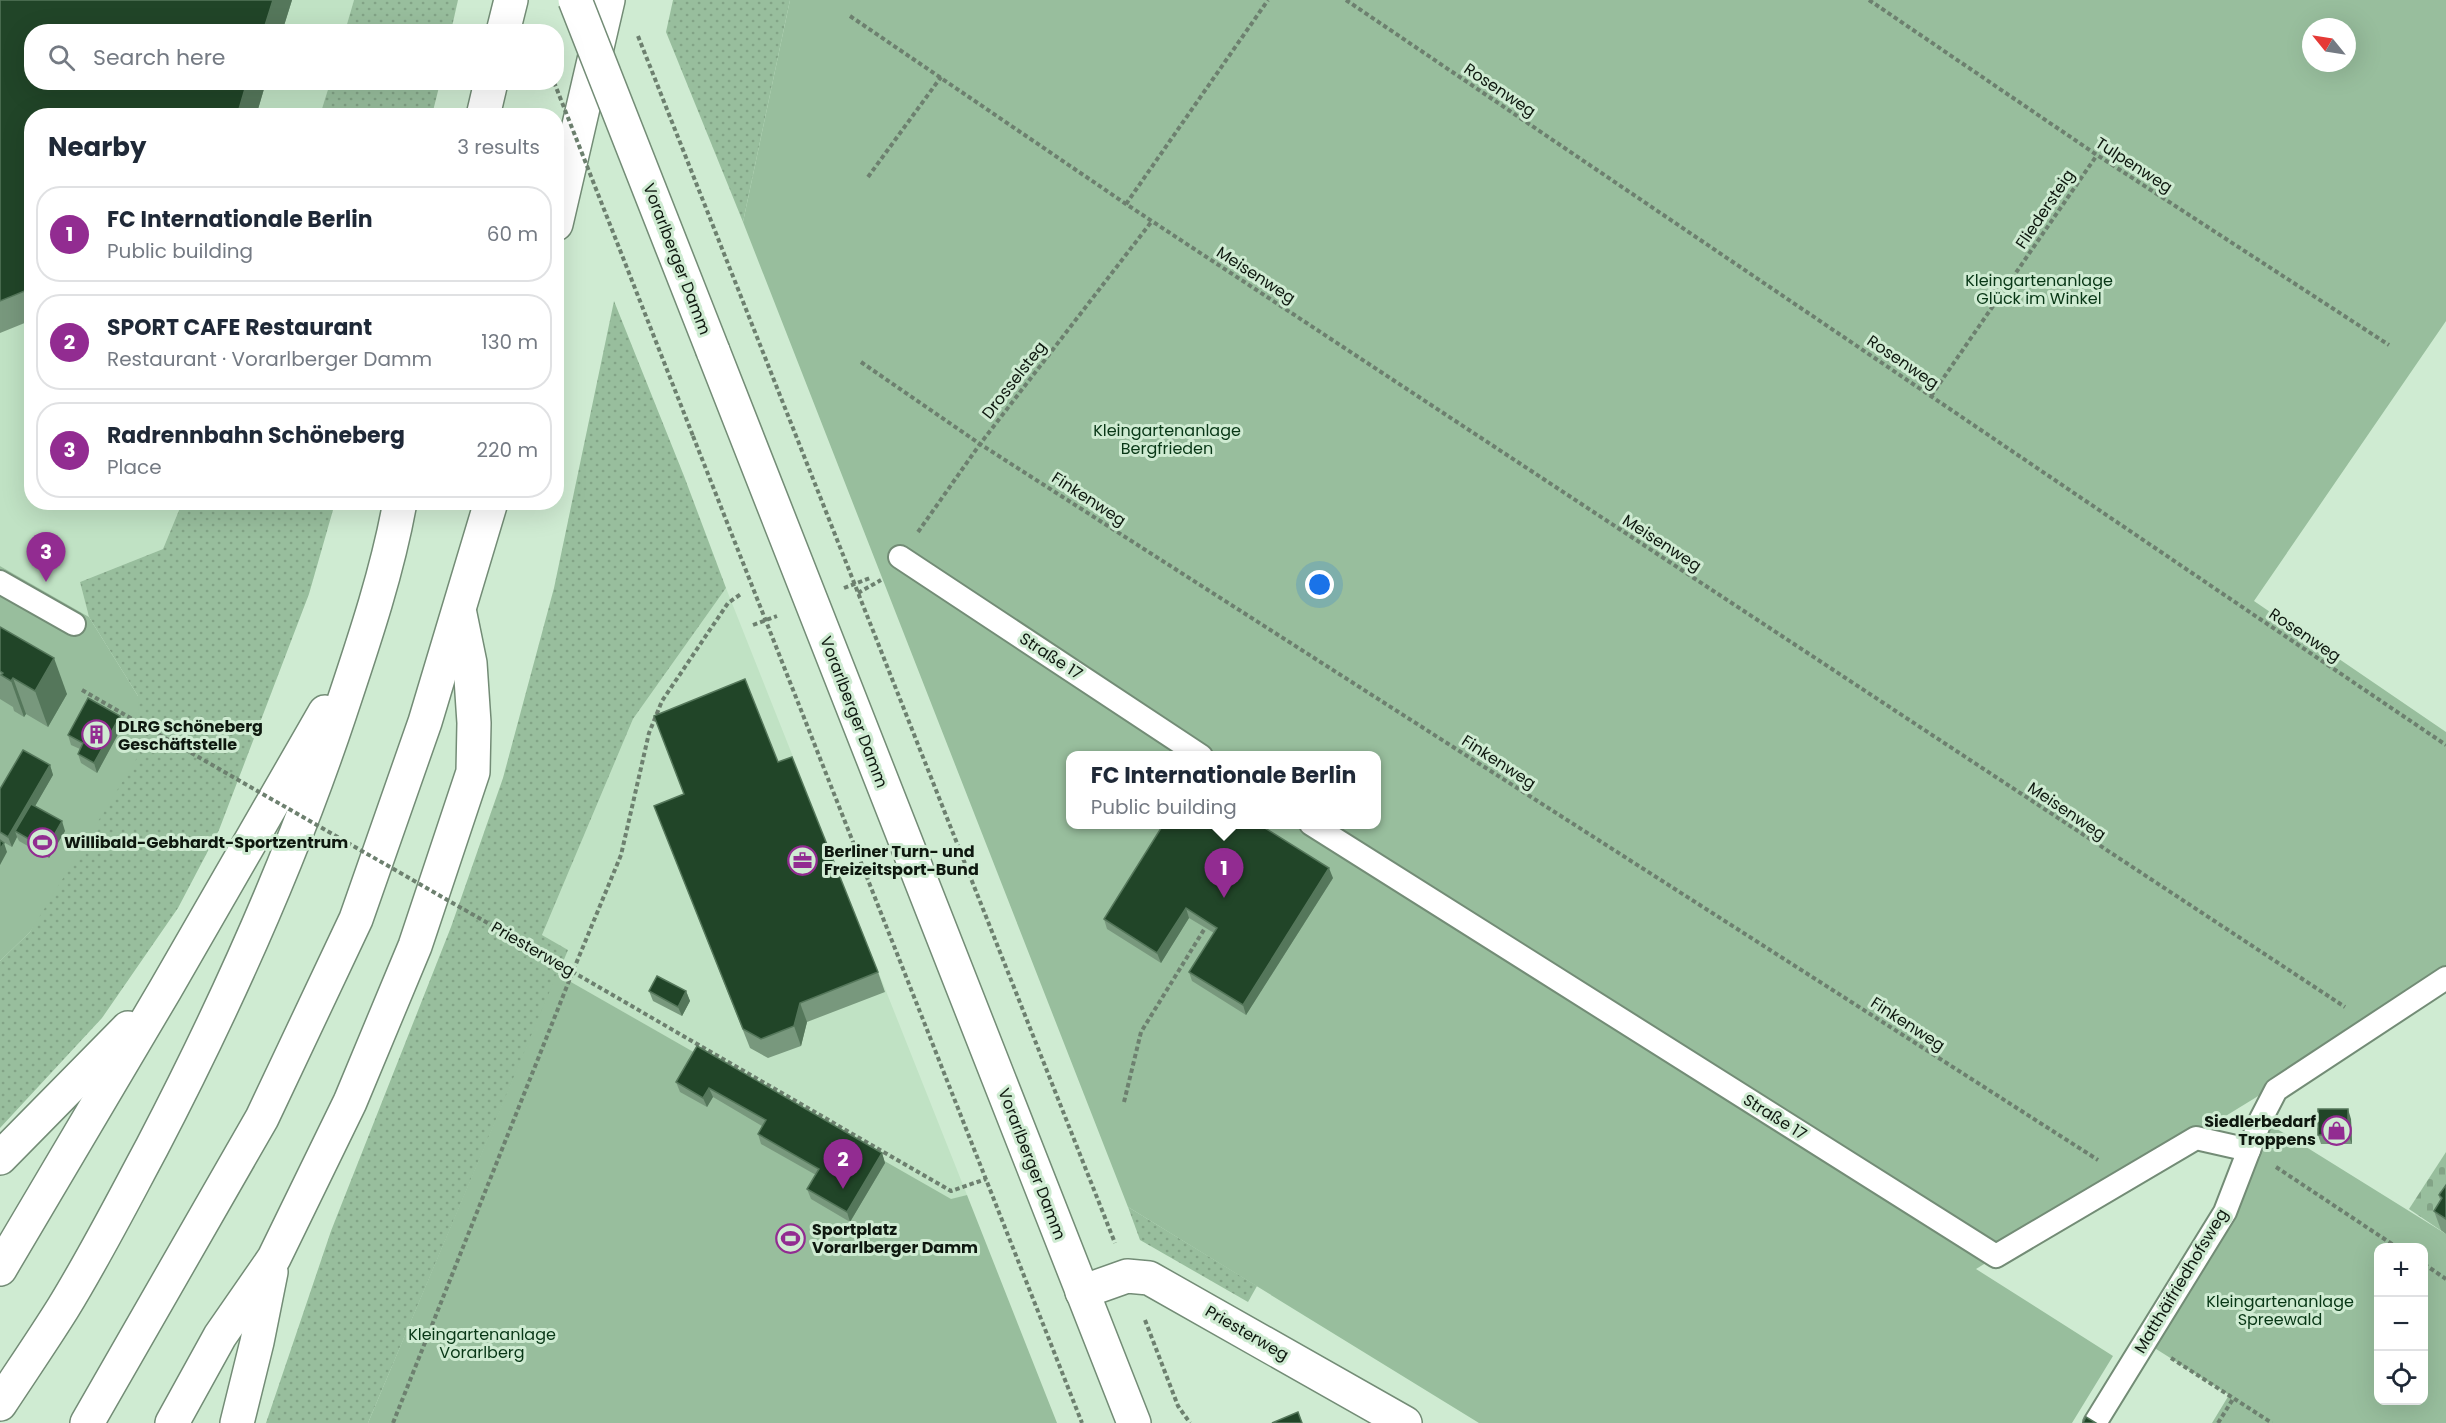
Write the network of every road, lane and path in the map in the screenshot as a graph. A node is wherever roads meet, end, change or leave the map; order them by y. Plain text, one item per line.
1 (511, 0) edge
2 (575, 0) edge
3 (608, 0) edge
4 (1268, 0) edge
5 (1346, 0) edge
6 (1869, 0) edge
7 (850, 16) dead end
8 (505, 24) edge
9 (637, 33) dead end
10 (941, 77) junction
11 (489, 90) edge
12 (557, 90) edge
13 (485, 108) edge
14 (2097, 155) junction
15 (868, 177) dead end
16 (564, 190) edge
17 (1126, 204) junction
18 (1152, 221) junction
19 (2389, 345) dead end
20 (861, 362) dead end
21 (1931, 396) junction
22 (980, 444) junction
23 (399, 510) edge
24 (489, 510) edge
25 (900, 557) joint
26 (870, 578) dead end
27 (882, 580) dead end
28 (0, 582) edge
29 (855, 584) junction
30 (843, 589) dead end
31 (858, 593) junction
32 (741, 594) dead end
33 (459, 609) junction
34 (778, 616) dead end
35 (766, 621) junction
36 (74, 624) dead end
37 (753, 625) dead end
38 (360, 653) junction
39 (82, 690) dead end
40 (2446, 745) edge
41 (1193, 751) edge
42 (1317, 829) edge
43 (1205, 928) edge
44 (573, 971) junction
45 (2446, 978) edge
46 (165, 990) junction
47 (2371, 1027) junction
48 (1124, 1102) dead end
49 (2249, 1150) junction
50 (0, 1158) edge
51 (2126, 1178) junction
52 (986, 1179) junction
53 (1102, 1209) dead end
54 (2390, 1243) edge
55 (273, 1258) junction
56 (2428, 1267) edge
57 (0, 1269) edge
58 (2446, 1279) edge
59 (1082, 1292) junction
60 (1043, 1308) dead end
61 (1037, 1311) junction
62 (2145, 1341) junction
63 (2234, 1399) junction
64 (0, 1404) edge
65 (1178, 1406) dead end
66 (87, 1423) edge
67 (171, 1423) edge
68 (237, 1423) edge
69 (393, 1423) edge
70 (1082, 1423) edge
71 (1134, 1423) edge
72 (1190, 1423) edge
73 (1405, 1423) edge
74 (2095, 1423) edge
75 (2218, 1423) edge
76 (2272, 1423) edge

1 - 8 main road
2 - 59 main road, Vorarlberger Damm, bridge
3 - 16 main road
4 - 17 path
5 - 21 path, Rosenweg
6 - 14 path, Tulpenweg
7 - 10 path, Meisenweg
9 - 29 path
10 - 15 path
10 - 17 path, Meisenweg
11 - 13 main road
12 - 35 path, bridge
14 - 19 path, Tulpenweg
14 - 21 path, Fliedersteig
17 - 18 path, Meisenweg
18 - 22 path, Drosselsteg
18 - 47 path, Meisenweg
20 - 22 path, Finkenweg
21 - 40 path, Rosenweg
22 - 25 path, Drosselsteg
22 - 51 path, Finkenweg
23 - 38 main road
24 - 33 main road
25 - 41 lane, Straße 17
26 - 29 path
27 - 31 path
28 - 36 lane
29 - 30 path
29 - 31 path
31 - 53 path
32 - 44 path
33 - 55 main road
33 - 66 main road
34 - 35 path
35 - 37 path
35 - 52 path
38 - 46 main road
38 - 64 main road
39 - 44 path, Priesterweg, bridge
42 - 51 lane, Straße 17
43 - 48 path
44 - 52 path, Priesterweg
44 - 69 path
45 - 47 lane, Matthäifriedhofsweg
46 - 50 main road
46 - 57 main road
47 - 49 lane, Matthäifriedhofsweg
49 - 51 lane, Straße 17
49 - 54 path
49 - 62 lane, Matthäifriedhofsweg
52 - 61 path
55 - 67 main road
55 - 68 main road
56 - 58 path
59 - 71 main road, Vorarlberger Damm
59 - 73 main road, Priesterweg
60 - 61 path
61 - 70 path
62 - 63 path
62 - 74 lane, Matthäifriedhofsweg
63 - 75 path
63 - 76 path
65 - 72 path

